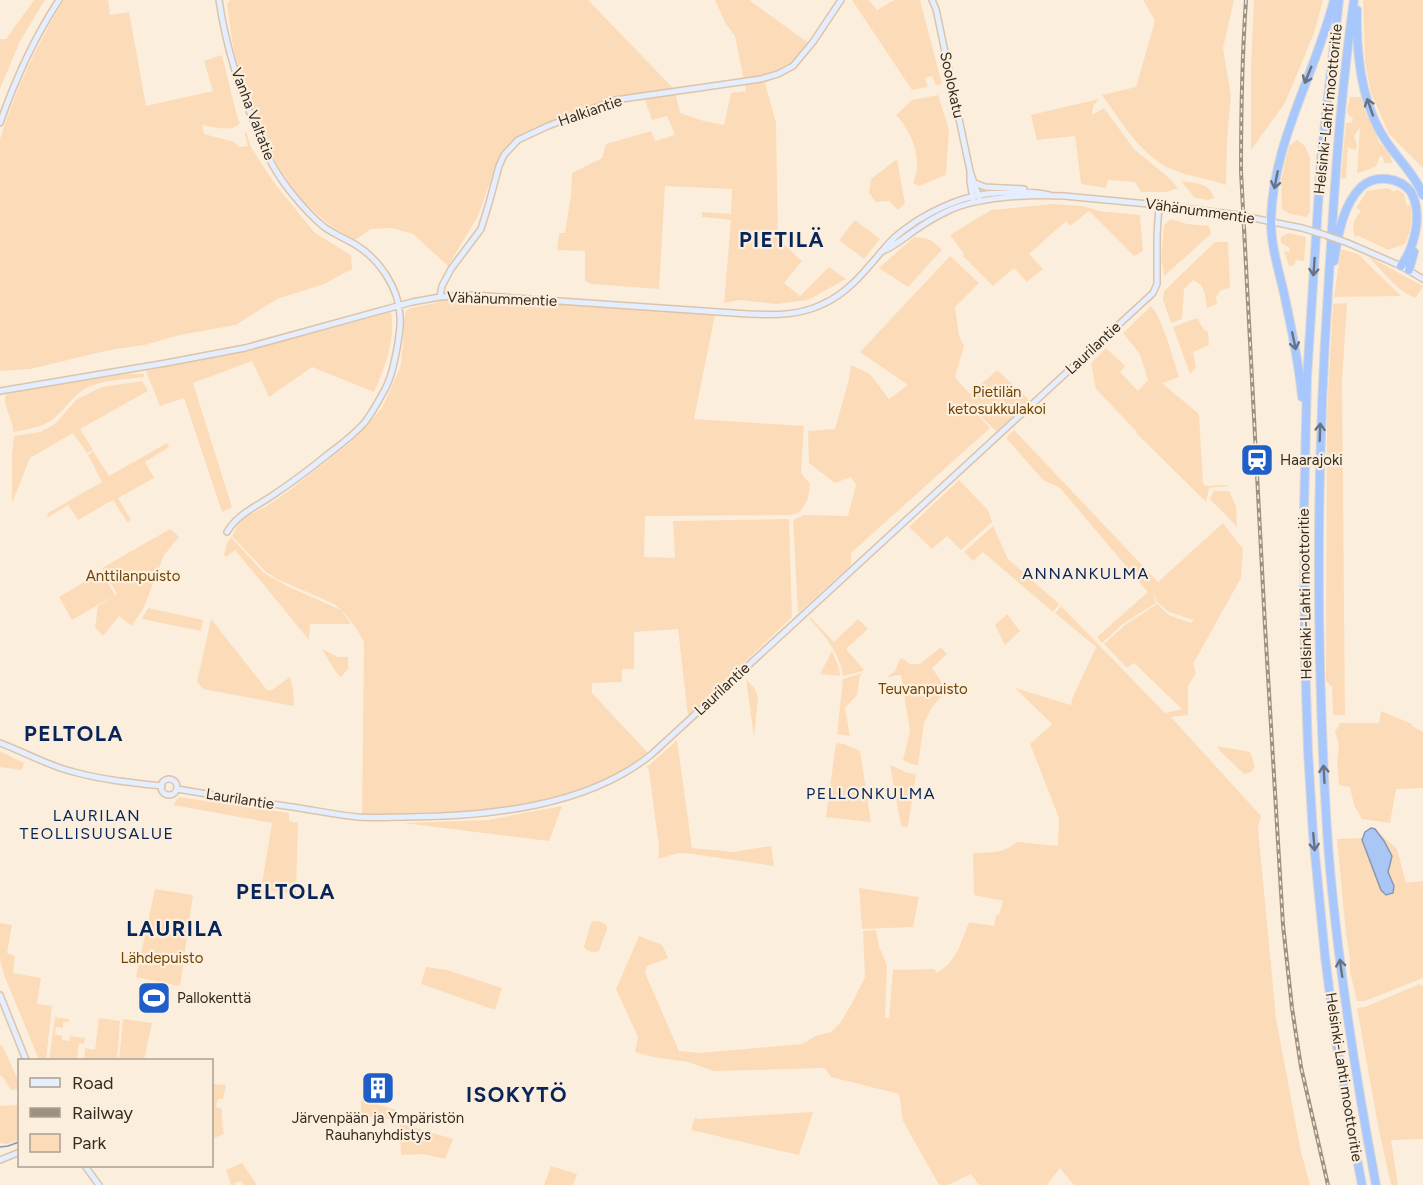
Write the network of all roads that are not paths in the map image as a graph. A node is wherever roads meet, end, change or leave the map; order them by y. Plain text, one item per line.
1 (59, 0) edge
2 (219, 0) edge
3 (841, 0) edge
4 (932, 0) edge
5 (1334, 0) edge
6 (1339, 0) edge
7 (1355, 0) edge
8 (0, 123) edge
9 (970, 171) junction
10 (975, 183) junction
11 (1040, 193) junction
12 (1049, 195) junction
13 (1423, 195) edge
14 (976, 198) junction
15 (1159, 205) junction
16 (1271, 221) junction
17 (1423, 222) edge
18 (1405, 268) junction
19 (1423, 279) edge
20 (440, 297) junction
21 (399, 306) junction
22 (1326, 319) junction
23 (0, 391) edge
24 (1306, 430) junction
25 (227, 532) dead end
26 (0, 743) edge
27 (162, 786) junction
28 (177, 789) junction
29 (0, 995) edge
30 (26, 1059) edge
31 (18, 1153) edge
32 (0, 1160) edge
33 (88, 1167) edge
34 (100, 1185) edge
35 (1362, 1185) edge
36 (1377, 1185) edge

1 - 8 street
2 - 21 street, Vanha Valtatie
3 - 20 street, Halkiantie
4 - 9 street, Soolokatu
5 -> 16 highway
6 -> 24 highway, Helsinki-Lahti moottoritie
13 -> 7 highway
7 - 22 highway, Helsinki-Lahti moottoritie
9 - 10 street, Soolokatu
9 - 14 street, Soolokatu
10 - 11 street
10 - 14 street, Soolokatu
11 - 12 street, Vähänummentie
11 - 14 street, Vähänummentie
12 - 14 street, Vähänummentie
12 - 15 street, Vähänummentie
14 - 20 street, Vähänummentie
15 - 16 street, Vähänummentie, bridge
15 - 28 street, Laurilantie
16 - 18 street, Vähänummentie, bridge
16 -> 24 highway
17 - 18 highway
18 - 19 street, Vähänummentie
18 - 22 highway
20 - 21 street, Vähänummentie
21 - 23 street, Vähänummentie
21 - 25 street, Vanha Valtatie
36 -> 22 highway, Helsinki-Lahti moottoritie
24 -> 35 highway, Helsinki-Lahti moottoritie
26 - 27 street
27 - 28 street
27 - 28 street
29 - 30 street
31 - 32 street
33 - 34 street

